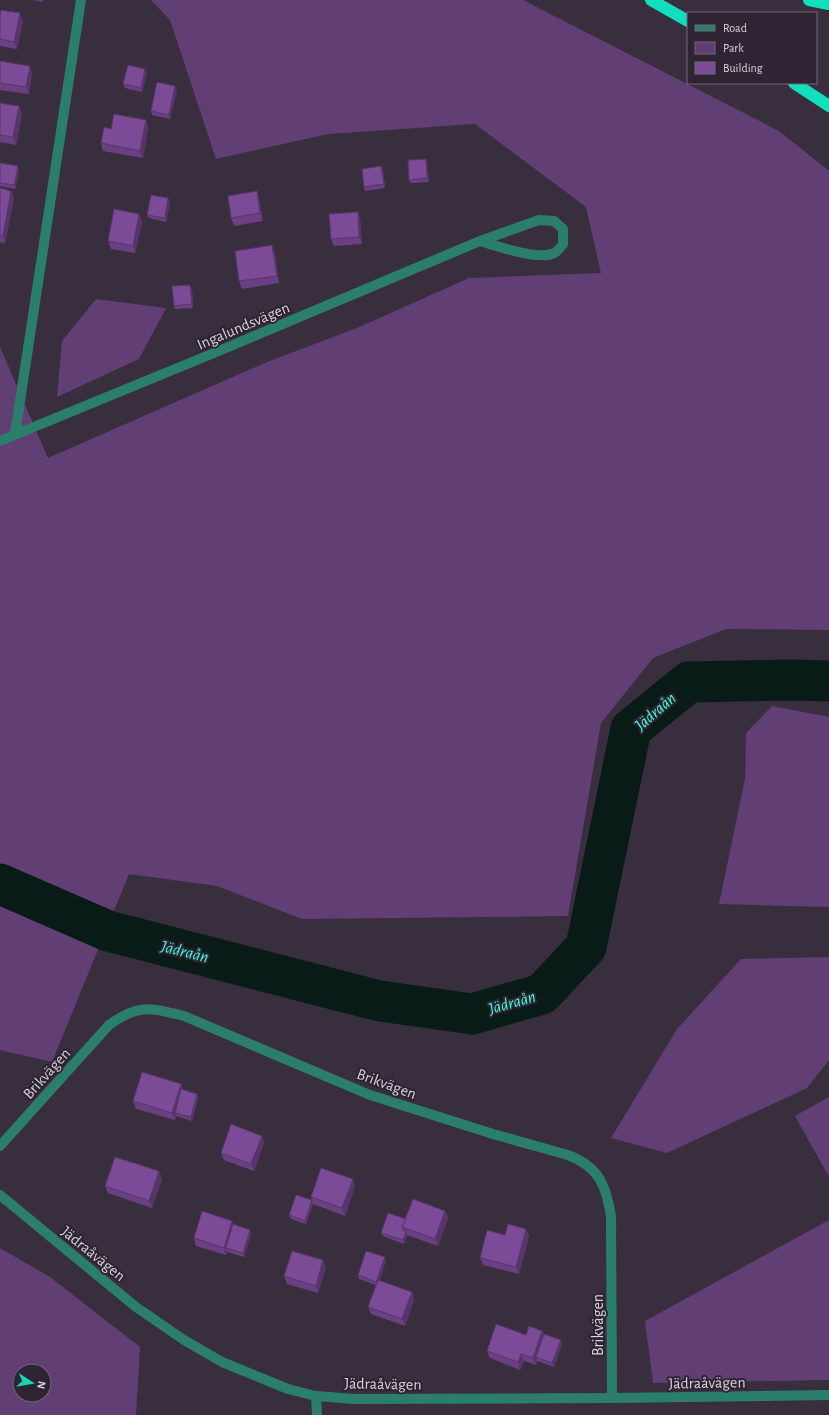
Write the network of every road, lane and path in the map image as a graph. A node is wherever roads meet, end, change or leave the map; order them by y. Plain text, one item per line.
1 (81, 0) edge
2 (650, 0) edge
3 (809, 0) edge
4 (829, 4) edge
5 (687, 20) edge
6 (796, 84) edge
7 (829, 106) edge
8 (480, 241) junction
9 (15, 434) junction
10 (0, 441) edge
11 (0, 1146) edge
12 (0, 1195) edge
13 (829, 1395) edge
14 (316, 1396) junction
15 (612, 1398) junction
16 (317, 1415) edge

1 - 9 street
2 - 5 highway
3 - 4 highway
6 - 7 highway
8 - 8 street, Ingalundsvägen
8 - 9 street, Ingalundsvägen
9 - 10 street, Ingalundsvägen
11 - 15 street, Brikvägen
12 - 14 street, Jädraåvägen
13 - 15 street, Jädraåvägen
14 - 15 street, Jädraåvägen
14 - 16 street

